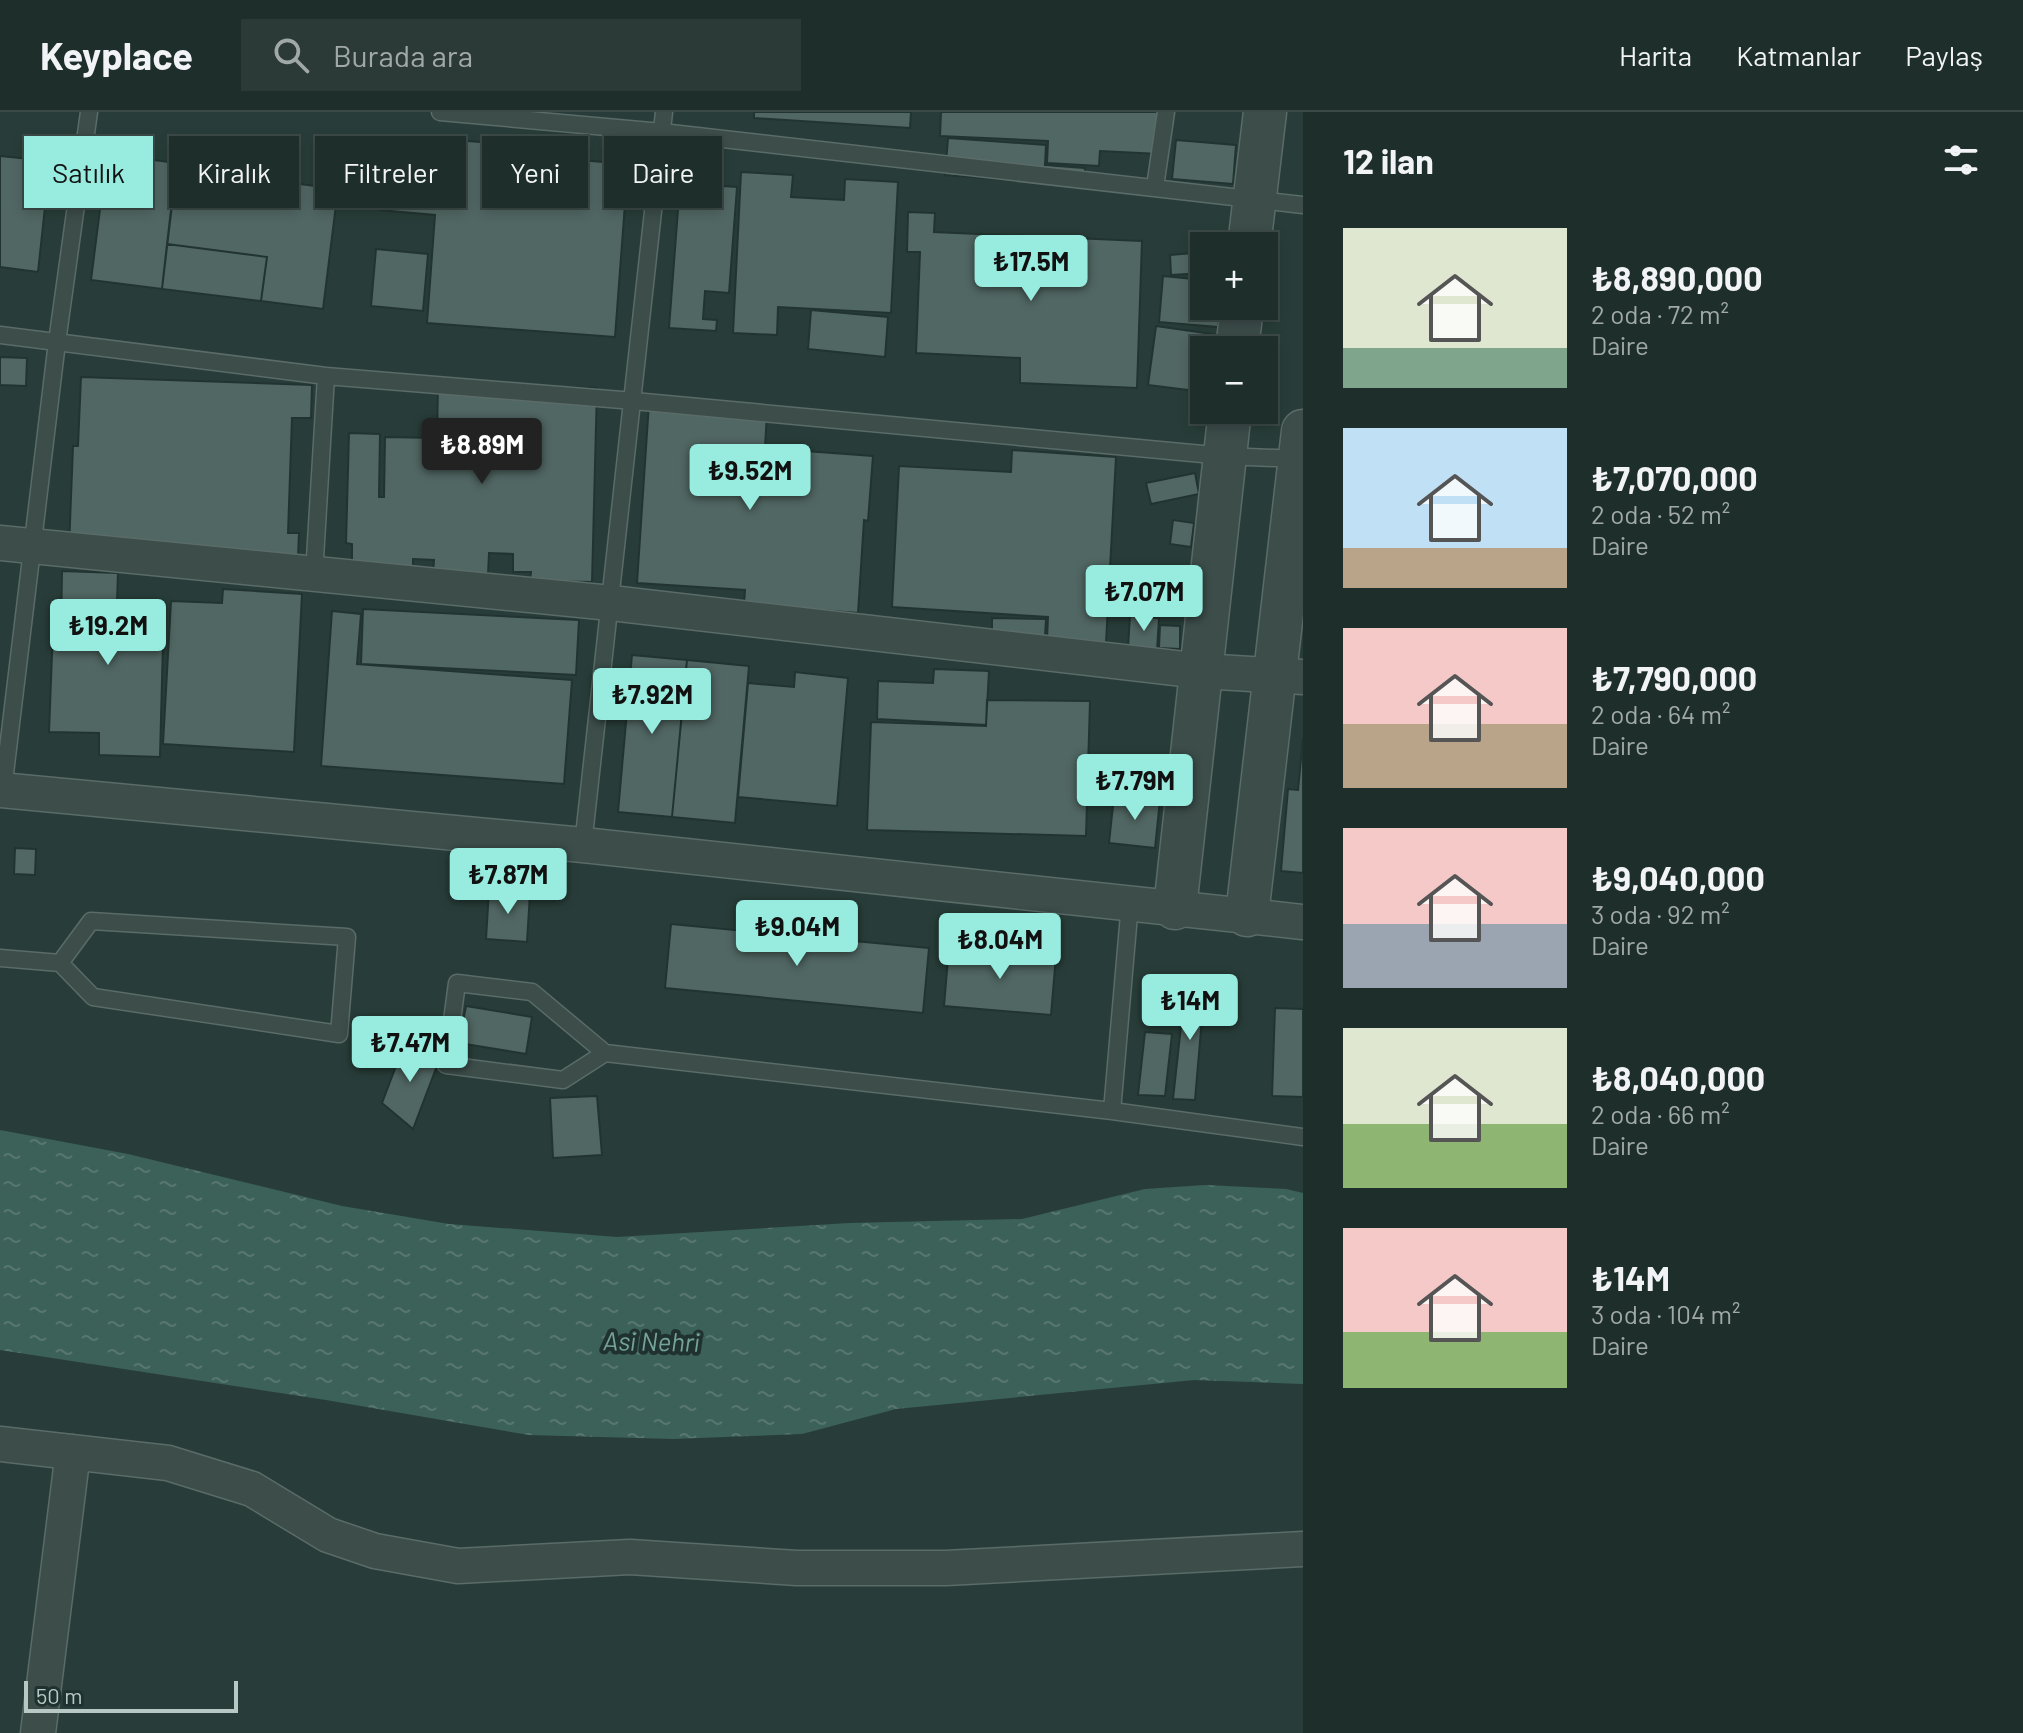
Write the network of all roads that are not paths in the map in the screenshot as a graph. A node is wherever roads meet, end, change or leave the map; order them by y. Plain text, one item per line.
1 (89, 112) edge
2 (440, 112) edge
3 (664, 112) edge
4 (1166, 112) edge
5 (1265, 112) edge
6 (662, 132) junction
7 (1155, 187) junction
8 (1254, 199) junction
9 (1303, 205) edge
10 (1250, 232) edge
11 (0, 335) edge
12 (57, 342) junction
13 (326, 376) junction
14 (634, 401) junction
15 (1228, 424) edge
16 (1302, 450) edge
17 (1224, 456) junction
18 (16, 544) edge
19 (314, 575) junction
20 (611, 603) junction
21 (1201, 671) junction
22 (1289, 675) edge
23 (1, 790) edge
24 (583, 845) junction
25 (1130, 903) junction
26 (1175, 908) junction
27 (1247, 915) junction
28 (1303, 922) edge
29 (0, 958) edge
30 (60, 963) junction
31 (605, 1053) junction
32 (1112, 1111) junction
33 (1303, 1137) edge
34 (0, 1444) edge
35 (73, 1452) junction
36 (1303, 1549) edge
37 (38, 1733) edge

1 - 12 lane
2 - 6 lane
3 - 6 lane
4 - 7 lane
5 - 8 street
6 - 7 lane
6 - 14 lane
7 - 8 lane
8 - 9 lane
8 - 10 street
11 - 12 lane
12 - 13 lane
12 - 18 lane
13 - 14 lane
13 - 19 lane
14 - 17 lane
14 - 20 lane
15 - 17 street
16 - 17 lane
16 - 22 street
17 - 21 street
18 - 19 street
18 - 23 lane
19 - 20 street
20 - 21 street
20 - 24 lane
21 - 22 street
21 - 26 street
22 - 27 street
23 - 24 street
24 - 25 street
25 - 26 street
25 - 32 lane
26 - 27 street
27 - 28 street
29 - 30 lane
30 - 30 lane
31 - 31 lane
31 - 32 lane
32 - 33 lane
34 - 35 street
35 - 36 street
35 - 37 street

